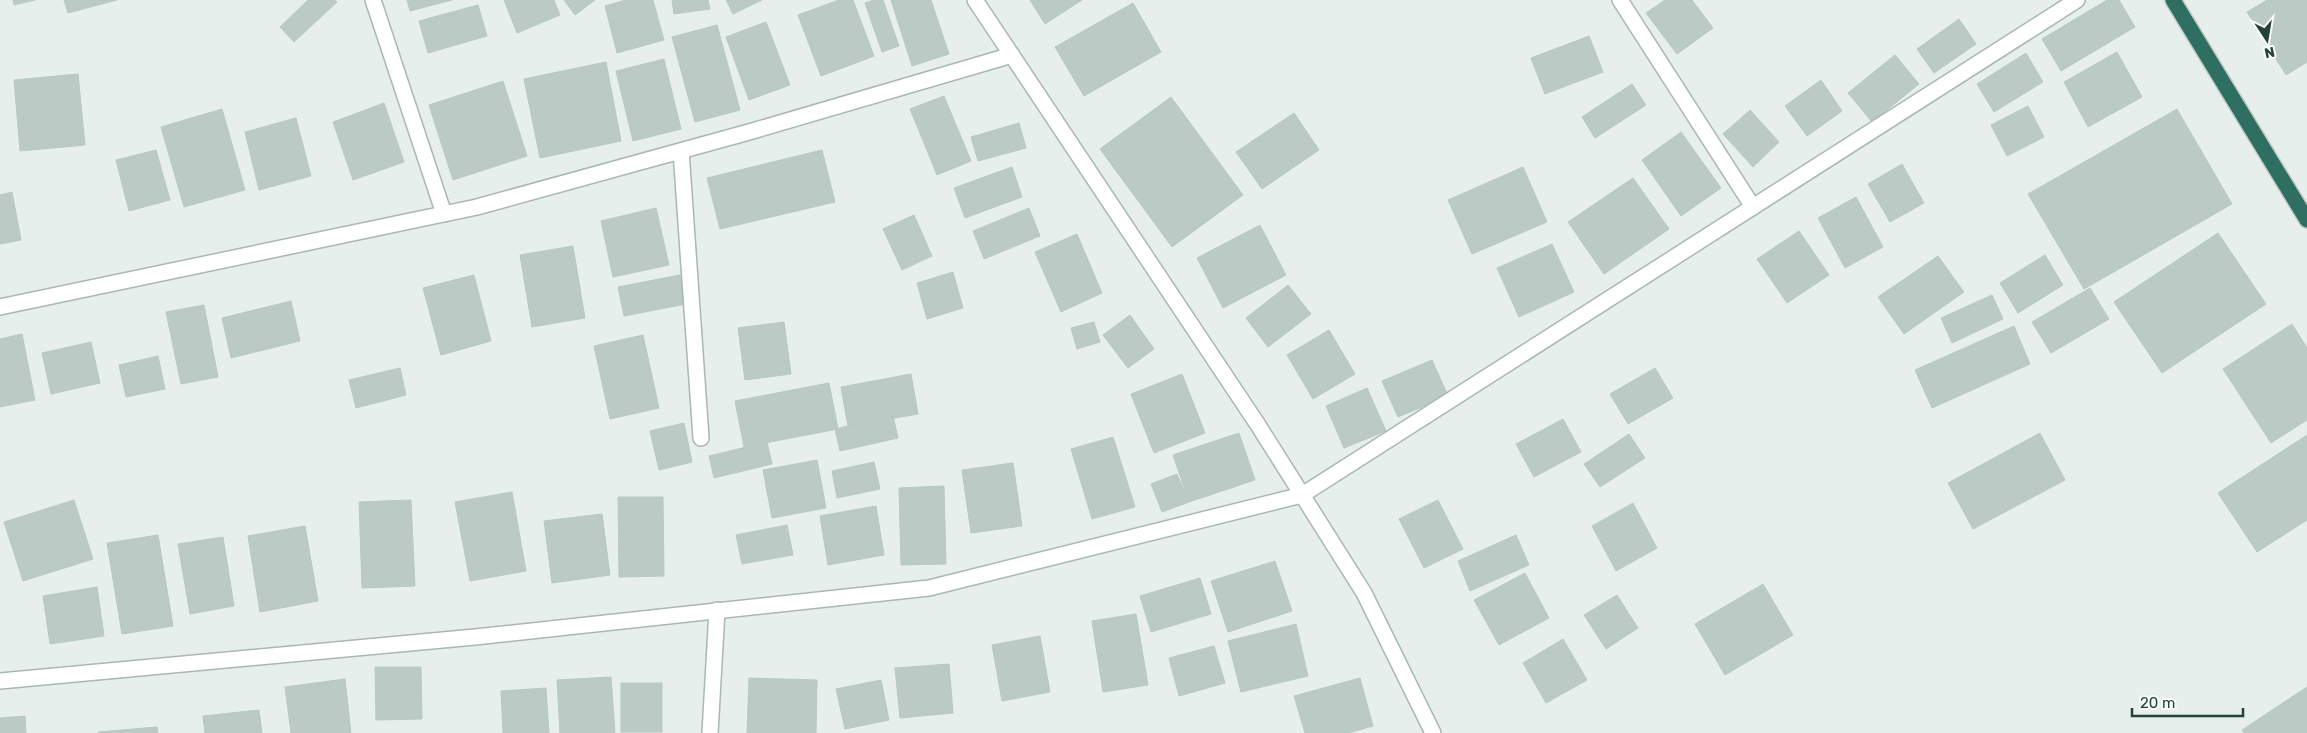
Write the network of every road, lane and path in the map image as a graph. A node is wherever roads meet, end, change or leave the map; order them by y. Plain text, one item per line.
1 (373, 0) edge
2 (975, 0) edge
3 (1620, 0) edge
4 (2077, 0) edge
5 (2173, 0) edge
6 (1012, 55) junction
7 (681, 151) junction
8 (1753, 207) junction
9 (444, 214) junction
10 (2307, 220) edge
11 (0, 308) edge
12 (701, 438) dead end
13 (1302, 495) junction
14 (717, 610) junction
15 (0, 680) edge
16 (710, 733) edge
17 (1433, 733) edge

1 - 9 street
2 - 6 street
3 - 8 street
4 - 8 street
5 - 10 highway
6 - 7 street
6 - 13 street
7 - 9 street
7 - 12 street
8 - 13 street
9 - 11 street
13 - 14 street
13 - 17 street
14 - 15 street
14 - 16 street

